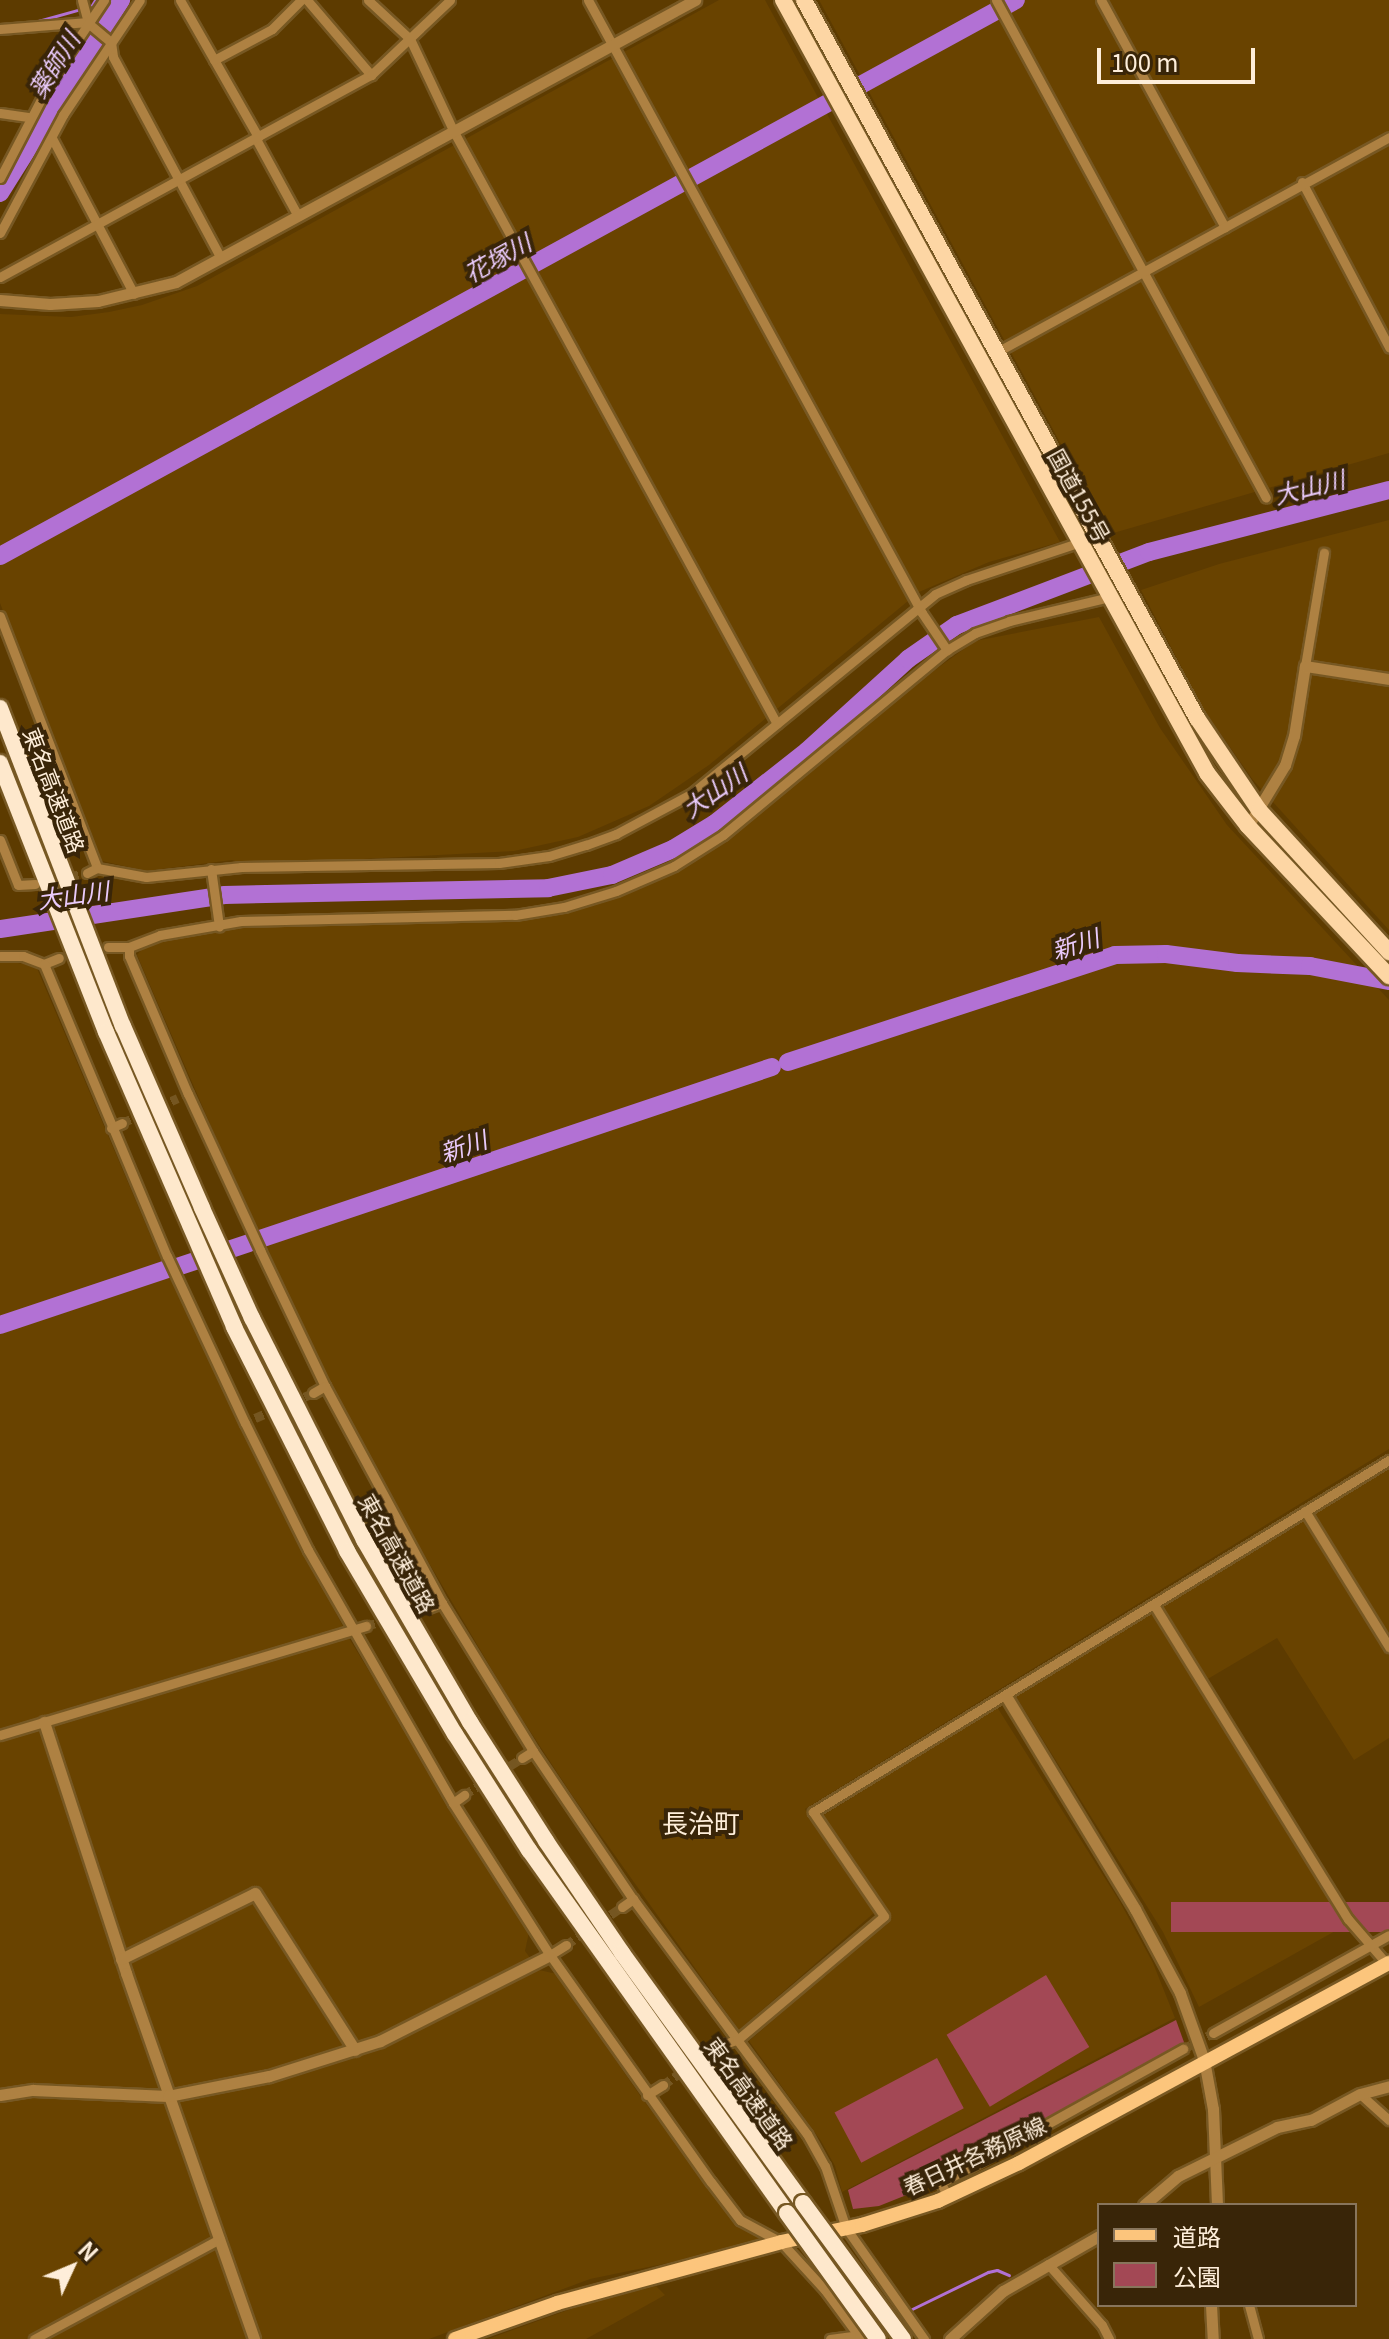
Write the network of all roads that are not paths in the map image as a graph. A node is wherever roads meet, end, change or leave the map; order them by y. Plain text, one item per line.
1 (82, 0) edge
2 (104, 0) edge
3 (140, 0) edge
4 (180, 0) edge
5 (304, 0) edge
6 (368, 0) edge
7 (449, 0) edge
8 (588, 0) edge
9 (695, 0) edge
10 (783, 0) edge
11 (804, 0) edge
12 (996, 0) edge
13 (1101, 0) edge
14 (89, 24) junction
15 (0, 29) edge
16 (410, 39) junction
17 (110, 40) junction
18 (613, 45) junction
19 (214, 60) junction
20 (371, 75) junction
21 (0, 113) edge
22 (30, 117) junction
23 (454, 132) junction
24 (1389, 137) edge
25 (52, 138) junction
26 (257, 138) junction
27 (0, 178) edge
28 (179, 181) junction
29 (1302, 182) junction
30 (298, 216) junction
31 (98, 224) junction
32 (1225, 227) junction
33 (0, 233) edge
34 (221, 258) junction
35 (1144, 273) junction
36 (0, 277) edge
37 (134, 294) junction
38 (0, 300) edge
39 (1389, 347) edge
40 (995, 353) junction
41 (1266, 498) dead end
42 (1089, 541) junction
43 (1324, 553) dead end
44 (1110, 597) junction
45 (921, 609) junction
46 (0, 616) edge
47 (946, 648) junction
48 (1305, 666) junction
49 (1389, 679) edge
50 (0, 708) edge
51 (777, 724) junction
52 (0, 763) edge
53 (1259, 810) junction
54 (1248, 826) junction
55 (0, 840) edge
56 (212, 871) junction
57 (35, 884) dead end
58 (218, 923) junction
59 (99, 945) junction
60 (129, 947) junction
61 (65, 952) junction
62 (1389, 952) edge
63 (0, 956) edge
64 (44, 964) junction
65 (1389, 976) edge
66 (122, 1123) tunnel mouth
67 (111, 1128) junction
68 (325, 1386) junction
69 (313, 1393) tunnel mouth
70 (255, 1418) tunnel mouth
71 (245, 1423) junction
72 (1389, 1460) edge
73 (1305, 1511) junction
74 (442, 1603) junction
75 (1154, 1605) junction
76 (428, 1608) tunnel mouth
77 (366, 1626) tunnel mouth
78 (352, 1630) junction
79 (1389, 1647) edge
80 (1006, 1696) junction
81 (44, 1722) junction
82 (0, 1735) edge
83 (533, 1751) junction
84 (522, 1758) tunnel mouth
85 (464, 1795) tunnel mouth
86 (453, 1803) junction
87 (633, 1899) junction
88 (622, 1907) tunnel mouth
89 (1389, 1935) edge
90 (566, 1945) tunnel mouth
91 (1371, 1945) junction
92 (550, 1955) junction
93 (121, 1959) junction
94 (1388, 1964) edge
95 (1213, 2033) tunnel mouth
96 (737, 2040) junction
97 (718, 2046) tunnel mouth
98 (1183, 2049) tunnel mouth
99 (355, 2050) junction
100 (1204, 2060) junction
101 (663, 2085) tunnel mouth
102 (1389, 2086) edge
103 (1360, 2094) junction
104 (0, 2095) edge
105 (647, 2095) junction
106 (168, 2096) junction
107 (1389, 2120) edge
108 (1215, 2157) junction
109 (948, 2197) junction
110 (1146, 2203) edge
111 (1217, 2203) edge
112 (846, 2228) junction
113 (1097, 2237) edge
114 (220, 2239) junction
115 (781, 2242) junction
116 (1048, 2264) junction
117 (1211, 2307) edge
118 (1250, 2307) edge
119 (859, 2337) edge
120 (34, 2339) edge
121 (254, 2339) edge
122 (455, 2339) edge
123 (830, 2339) edge
124 (878, 2339) edge
125 (903, 2339) edge
126 (924, 2339) edge
127 (950, 2339) edge
128 (1109, 2339) edge
129 (1213, 2339) edge
130 (1258, 2339) edge

1 - 14 street
2 - 14 street
3 - 17 street
4 - 19 street
5 - 19 street
5 - 20 street
6 - 16 street
7 - 16 street
8 - 18 street
9 - 18 street
10 - 42 highway, 国道155号
11 - 40 highway, 国道155号
12 - 35 street
13 - 32 street
14 - 15 street
14 - 17 street
14 - 22 street
16 - 20 street
16 - 23 street
17 - 25 street
17 - 28 street
18 - 23 street
18 - 45 street
19 - 26 street
20 - 26 street
21 - 22 street
22 - 27 street
23 - 30 street
23 - 51 street
24 - 29 street
25 - 31 street
25 - 33 street
26 - 28 street
26 - 30 street
28 - 31 street
28 - 34 street
29 - 32 street
29 - 39 street
30 - 34 street
31 - 36 street
31 - 37 street
32 - 35 street
34 - 37 street
35 - 40 street
35 - 41 street
37 - 38 street
40 - 42 highway, 国道155号
42 - 44 highway, 国道155号
42 - 45 street
42 - 53 highway, 国道155号
43 - 48 street
44 - 47 street
44 - 54 highway, 国道155号
45 - 47 street
45 - 51 street
46 - 56 street
47 - 58 street
48 - 49 street
48 - 53 street
50 - 59 highway, 東名高速道路
51 - 56 street
52 - 61 highway, 東名高速道路
53 - 54 street
53 - 62 highway, 国道155号
54 - 65 highway, 国道155号
55 - 57 street
56 - 58 street
58 - 60 street
59 - 60 street
59 - 125 highway, 東名高速道路, bridge
60 - 68 street
61 - 64 street
61 - 124 highway, 東名高速道路, bridge
63 - 64 street
64 - 67 street
66 - 67 street
67 - 71 street
68 - 69 street
68 - 74 street
70 - 71 street
71 - 78 street
72 - 73 street
73 - 75 street
73 - 79 street
74 - 76 street
74 - 83 street
75 - 80 street
75 - 91 street
77 - 78 street
78 - 81 street
78 - 86 street
80 - 96 street
80 - 100 street
81 - 82 street
81 - 93 street
83 - 84 street
83 - 87 street
85 - 86 street
86 - 92 street
87 - 88 street
87 - 96 street
89 - 91 street
90 - 92 street
91 - 94 street
91 - 95 street
92 - 99 street
92 - 105 street
93 - 99 street
93 - 106 street
94 - 100 main road, 春日井各務原線
96 - 97 street
96 - 112 street
98 - 109 street
99 - 106 street
100 - 108 street
100 - 109 main road, 春日井各務原線
101 - 105 street
102 - 103 street
103 - 107 street
103 - 108 street
104 - 106 street
105 - 115 street
106 - 114 street
108 - 110 street
108 - 111 street
109 - 112 main road, 春日井各務原線
112 - 115 main road, 春日井各務原線
112 - 126 street
113 - 116 street
114 - 120 street
114 - 121 street
115 - 119 street
115 - 122 main road, 春日井各務原線
116 - 127 street
116 - 128 street
117 - 129 street
118 - 130 street
119 - 123 street

